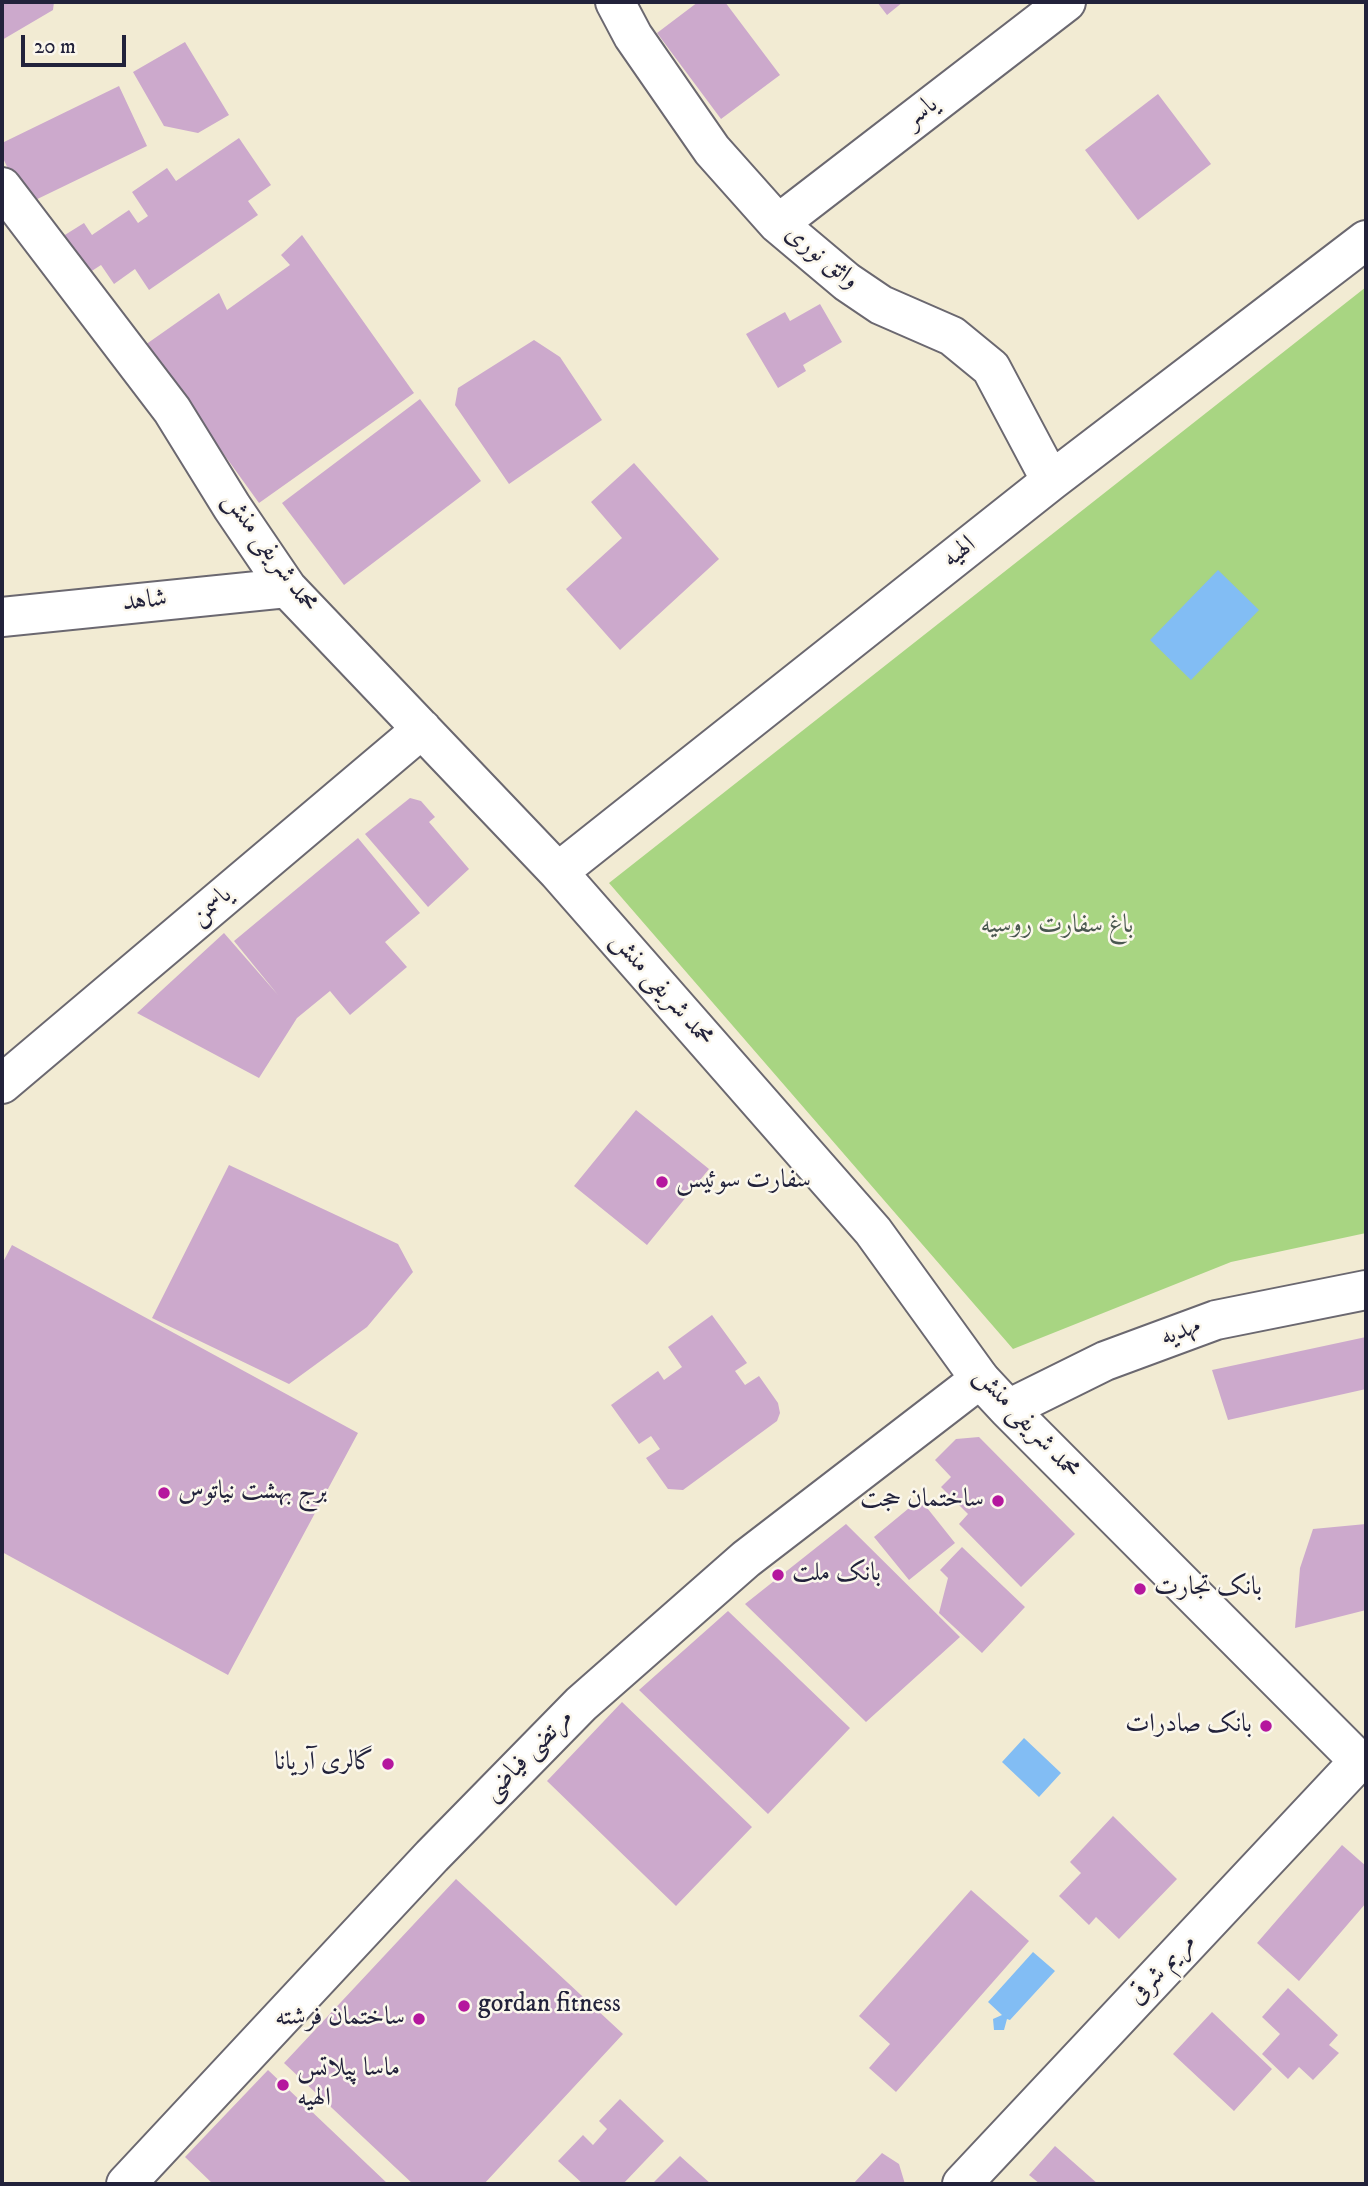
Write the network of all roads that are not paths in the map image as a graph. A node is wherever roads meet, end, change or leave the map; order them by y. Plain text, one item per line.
1 (615, 2) edge
2 (1066, 2) edge
3 (2, 187) edge
4 (778, 224) junction
5 (1366, 240) edge
6 (1051, 481) junction
7 (288, 588) junction
8 (2, 617) edge
9 (422, 729) junction
10 (558, 872) junction
11 (2, 1084) edge
12 (1366, 1290) edge
13 (980, 1379) junction
14 (1008, 1409) junction
15 (1363, 1759) edge
16 (126, 2184) edge
17 (962, 2184) edge

1 - 4 street, واثق نوری
2 - 4 street, یاسر
3 - 7 street, محمد شریفی منش
4 - 6 street, واثق نوری
5 - 6 street, الهیه
6 - 10 street, الهیه
7 - 8 street, شاهد
7 - 9 street, محمد شریفی منش
9 - 10 street, محمد شریفی منش
9 - 11 street, یاسمن
10 - 13 street, محمد شریفی منش
12 - 14 street, مهدیه
13 - 14 street, محمد شریفی منش
13 - 16 street, مرتضی فیاضی
14 - 15 street, محمد شریفی منش
15 - 17 street, مریم شرقی

